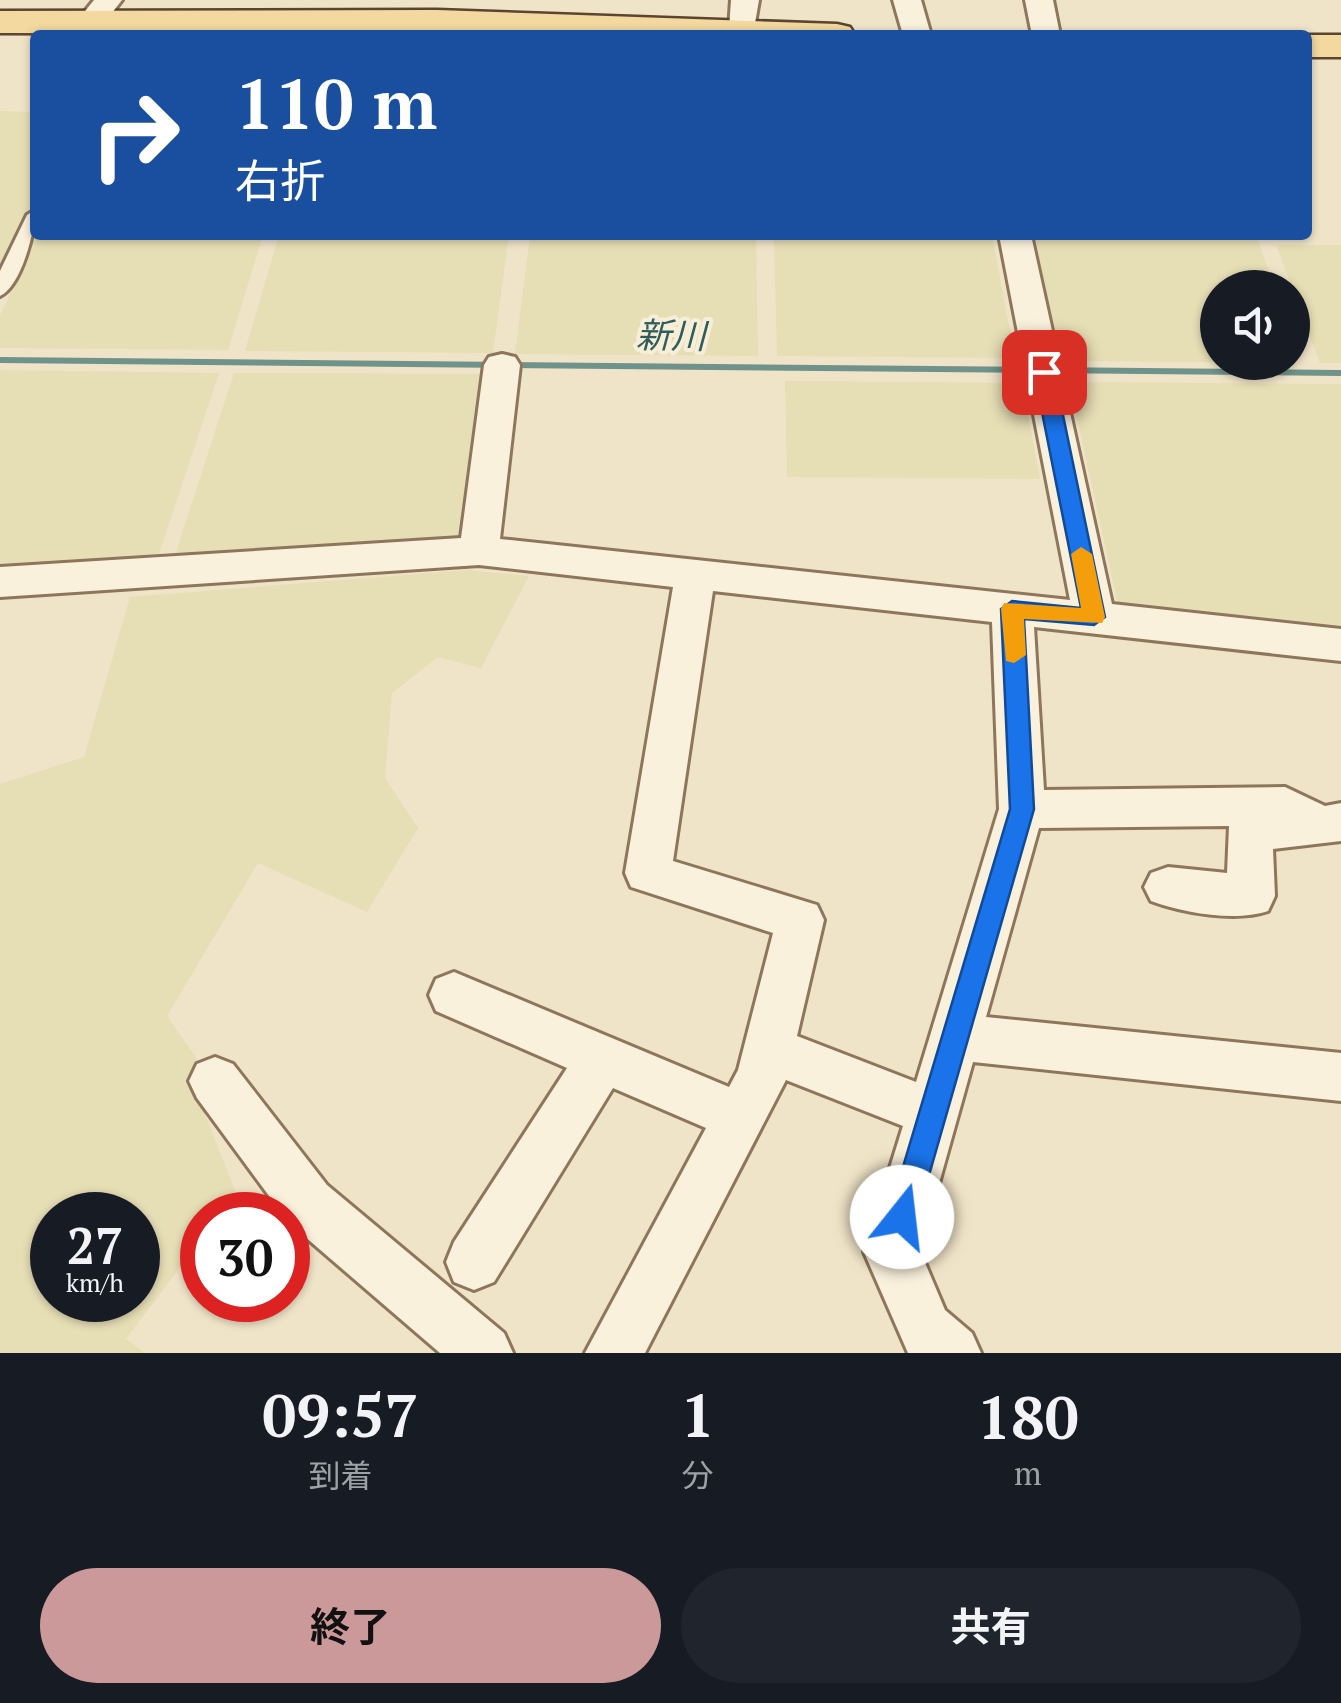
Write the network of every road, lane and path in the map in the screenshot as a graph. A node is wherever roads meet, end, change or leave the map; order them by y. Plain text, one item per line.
1 (907, 0) edge
2 (1040, 0) edge
3 (100, 10) edge
4 (744, 15) edge
5 (0, 22) edge
6 (814, 30) edge
7 (916, 30) edge
8 (1045, 30) edge
9 (30, 226) edge
10 (1016, 240) edge
11 (0, 290) edge
12 (502, 365) dead end
13 (479, 551) junction
14 (695, 577) junction
15 (0, 582) edge
16 (1012, 609) junction
17 (1094, 617) junction
18 (1341, 645) edge
19 (1022, 809) junction
20 (1331, 824) edge
21 (1168, 887) dead end
22 (454, 996) dead end
23 (956, 1038) junction
24 (768, 1049) junction
25 (602, 1059) junction
26 (1341, 1077) edge
27 (215, 1080) dead end
28 (933, 1113) junction
29 (740, 1117) junction
30 (474, 1262) dead end
31 (484, 1353) edge
32 (614, 1353) edge
33 (952, 1353) edge

1 - 7 street
2 - 8 street
3 - 4 main road
3 - 5 main road
4 - 6 main road
9 - 11 lane
10 - 17 street
12 - 13 street
13 - 14 street
13 - 15 street
14 - 16 street
14 - 24 street
16 - 17 street
16 - 19 street
17 - 18 street
19 - 20 street
19 - 23 street
20 - 21 street
22 - 25 street
23 - 26 street
23 - 28 street
24 - 28 street
24 - 29 street
25 - 29 street
25 - 30 street
27 - 31 street
28 - 33 street
29 - 32 street

